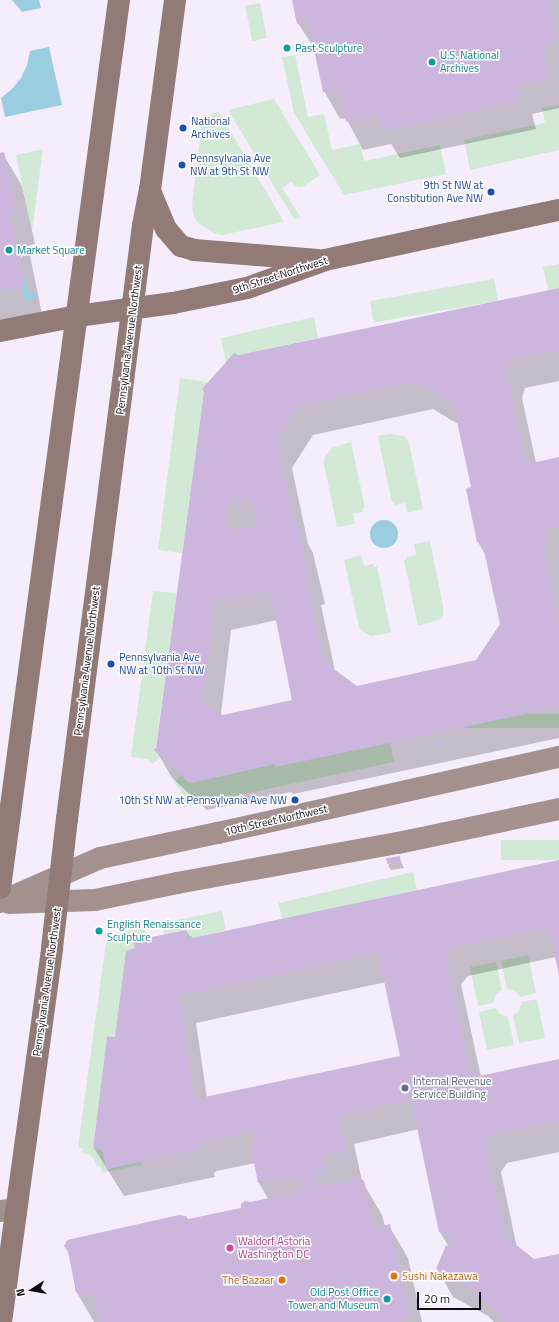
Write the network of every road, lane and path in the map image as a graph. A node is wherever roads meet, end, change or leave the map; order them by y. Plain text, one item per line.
1 (119, 0) edge
2 (175, 0) edge
3 (150, 190) junction
4 (559, 210) edge
5 (325, 260) junction
6 (134, 308) junction
7 (77, 316) junction
8 (0, 331) edge
9 (559, 757) edge
10 (559, 809) edge
11 (61, 876) junction
12 (0, 888) edge
13 (58, 901) junction
14 (0, 903) edge
15 (8, 1210) edge
16 (1, 1322) edge

1 - 7 main road
2 - 3 main road, Pennsylvania Avenue Northwest
3 - 5 main road
3 - 6 main road, Pennsylvania Avenue Northwest
4 - 5 main road, 9th Street Northwest
5 - 6 main road, 9th Street Northwest
6 - 7 main road, 9th Street Northwest
6 - 11 main road, Pennsylvania Avenue Northwest
7 - 8 main road, 9th Street Northwest
7 - 12 main road
9 - 11 street, 10th Street Northwest
10 - 13 street, 10th Street Northwest
11 - 13 main road, Pennsylvania Avenue Northwest
11 - 14 street, 10th Street Northwest
13 - 14 street, 10th Street Northwest
13 - 15 main road, Pennsylvania Avenue Northwest
15 - 16 main road, Pennsylvania Avenue Northwest

